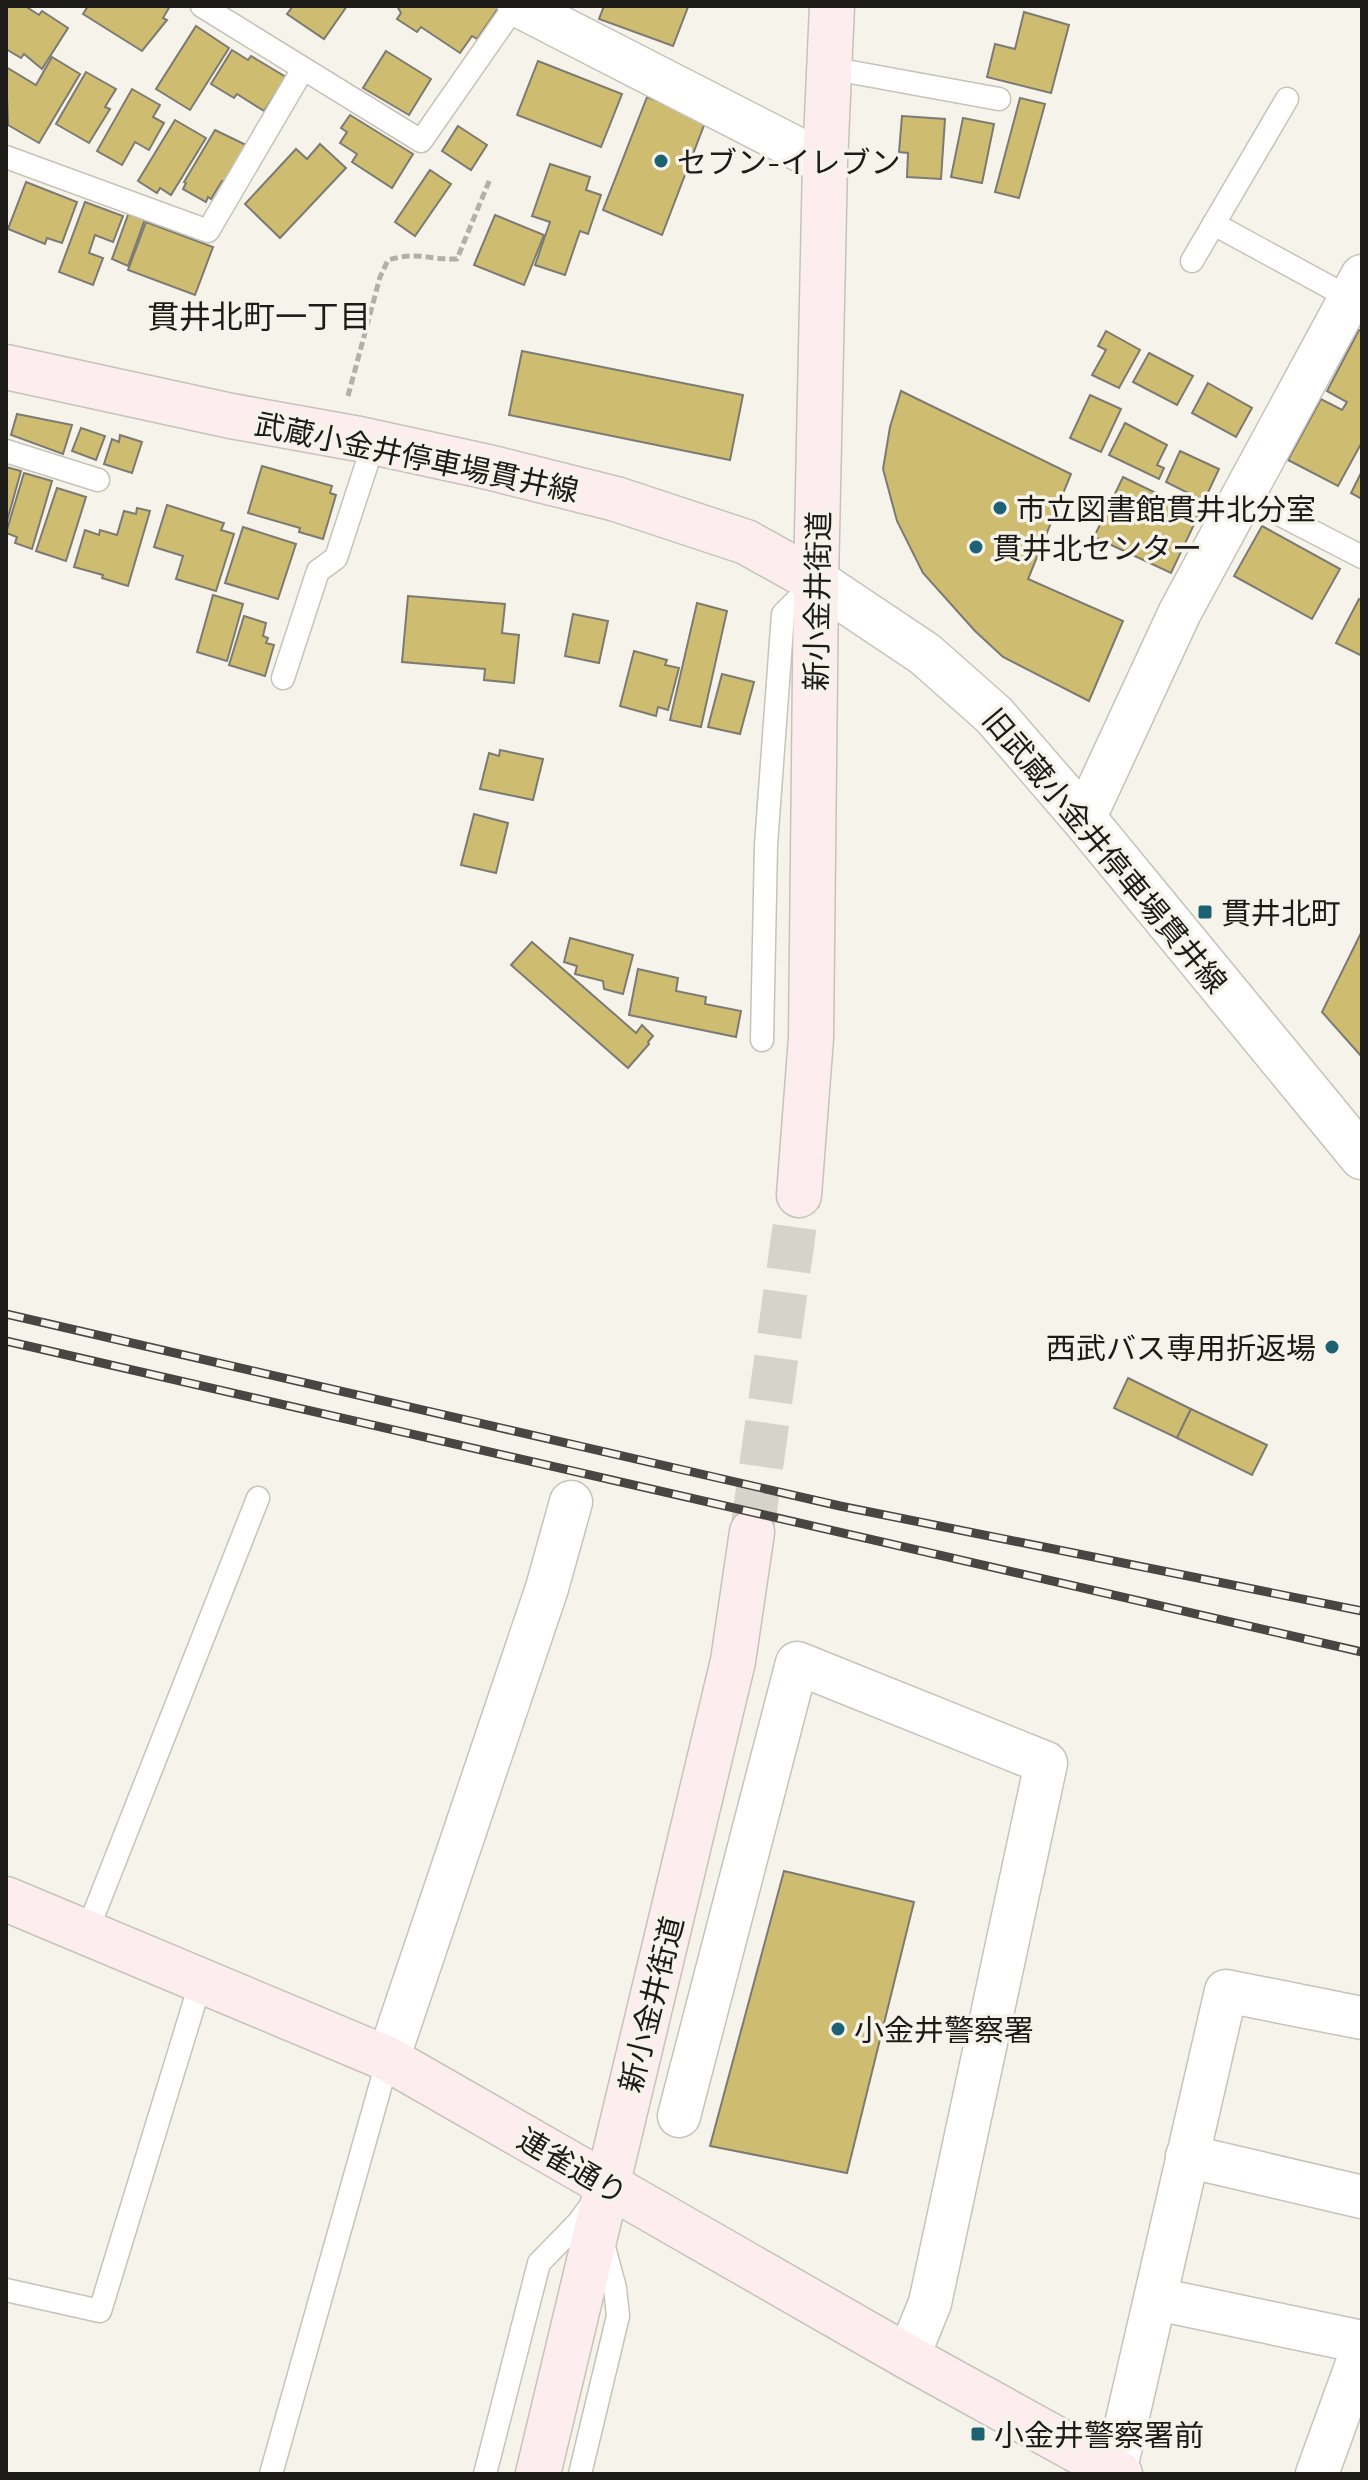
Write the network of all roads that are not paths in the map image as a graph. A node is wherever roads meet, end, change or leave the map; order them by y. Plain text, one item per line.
1 (202, 6) edge
2 (517, 6) edge
3 (832, 6) edge
4 (829, 68) junction
5 (303, 69) junction
6 (999, 99) dead end
7 (1287, 99) dead end
8 (6, 157) edge
9 (825, 163) junction
10 (1214, 224) junction
11 (1192, 261) dead end
12 (1358, 292) edge
13 (8, 374) edge
14 (356, 439) junction
15 (6, 451) edge
16 (98, 480) dead end
17 (1242, 495) junction
18 (1362, 557) edge
19 (816, 581) junction
20 (283, 678) dead end
21 (1084, 819) junction
22 (762, 1040) dead end
23 (1362, 1157) edge
24 (799, 1195) tunnel mouth
25 (258, 1498) dead end
26 (571, 1502) dead end
27 (752, 1532) tunnel mouth
28 (6, 1899) edge
29 (86, 1934) junction
30 (201, 1981) junction
31 (1362, 2018) edge
32 (388, 2059) junction
33 (679, 2116) dead end
34 (1187, 2156) junction
35 (606, 2183) junction
36 (1362, 2197) edge
37 (6, 2290) edge
38 (1157, 2299) junction
39 (1362, 2342) edge
40 (1362, 2350) edge
41 (908, 2357) junction
42 (1118, 2473) edge
43 (271, 2474) edge
44 (485, 2474) edge
45 (538, 2474) edge
46 (580, 2474) edge
47 (1317, 2474) edge

1 - 5 lane
2 - 5 lane
2 - 9 street
3 - 4 main road, 新小金井街道
4 - 6 lane
4 - 9 main road, 新小金井街道
5 - 8 lane
7 - 10 lane
9 - 19 main road, 新小金井街道
10 - 11 lane
10 - 12 lane
12 - 17 street
13 - 14 main road, 武蔵小金井停車場貫井線
14 - 19 main road, 武蔵小金井停車場貫井線
14 - 20 lane
15 - 16 lane
17 - 18 lane
17 - 21 street
19 - 21 street, 旧武蔵小金井停車場貫井線
19 - 22 lane
19 - 24 main road, 新小金井街道
21 - 23 street, 旧武蔵小金井停車場貫井線
25 - 29 lane
26 - 32 street
27 - 35 main road, 新小金井街道
28 - 29 main road, 連雀通り
29 - 30 main road, 連雀通り
30 - 32 main road, 連雀通り
30 - 37 lane
31 - 34 street
32 - 35 main road, 連雀通り
32 - 43 lane
33 - 41 street
34 - 36 street
34 - 38 street
35 - 41 main road, 連雀通り
35 - 44 lane
35 - 45 main road, 新小金井街道
35 - 46 lane
38 - 39 street
38 - 42 street
40 - 47 street
41 - 42 main road, 連雀通り

